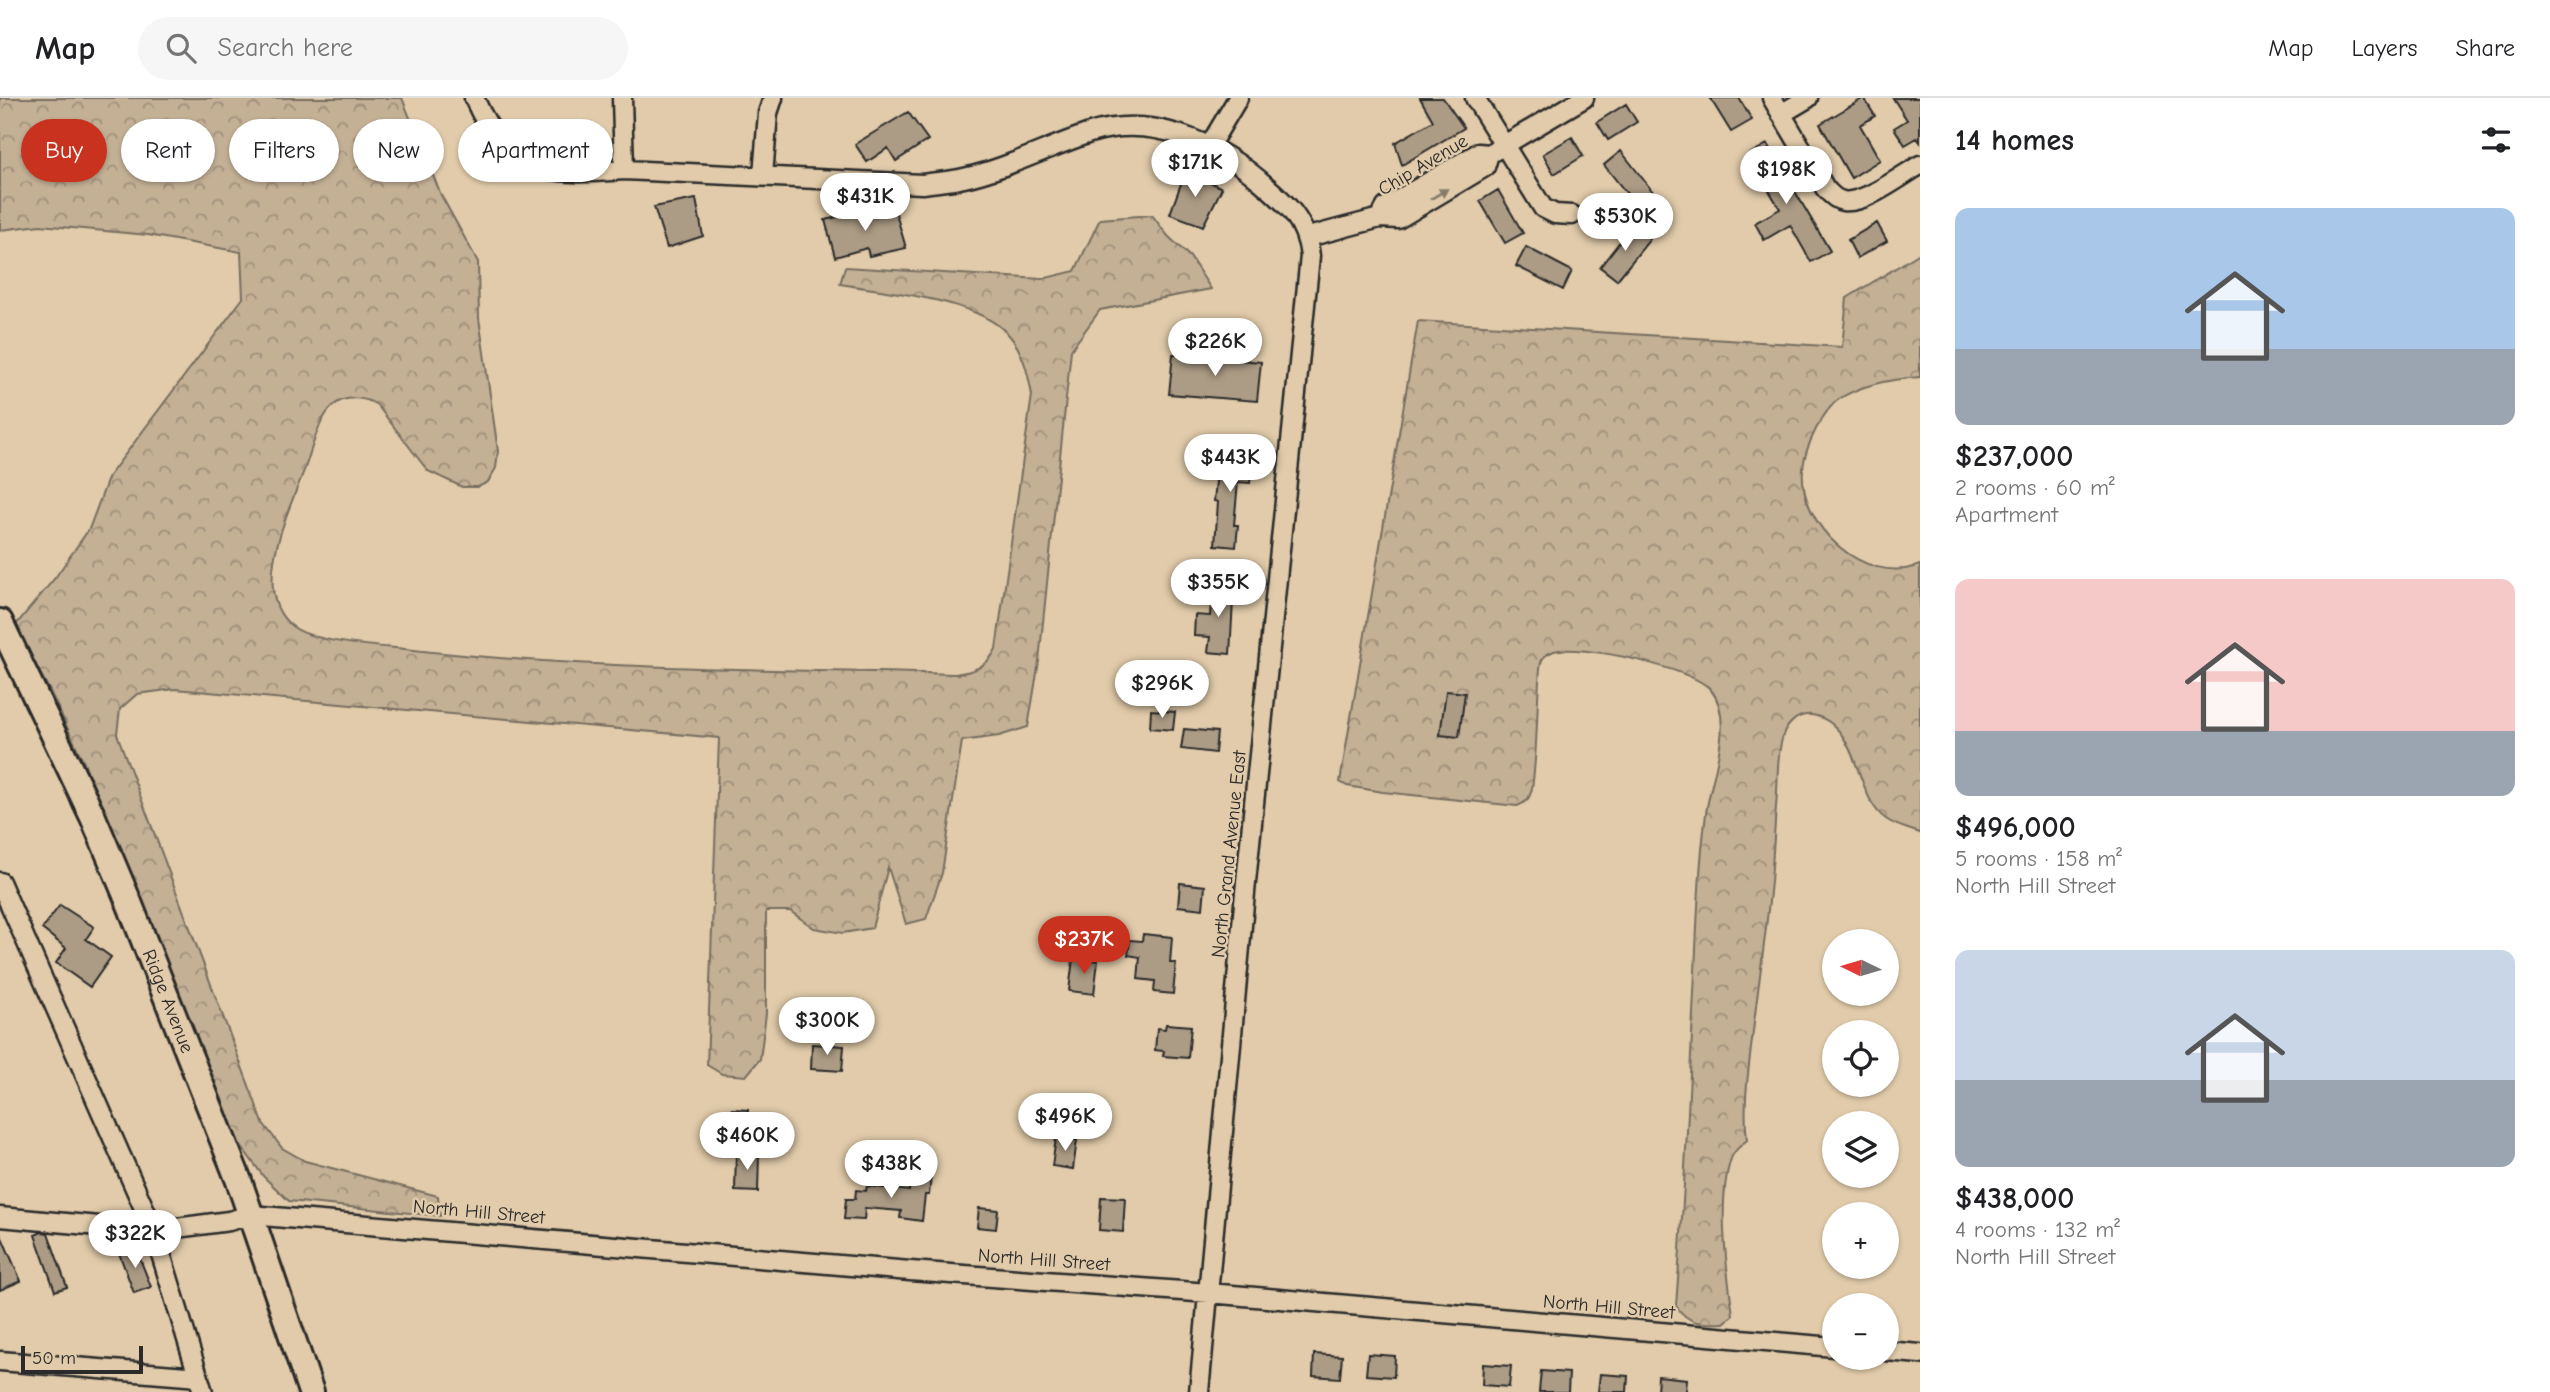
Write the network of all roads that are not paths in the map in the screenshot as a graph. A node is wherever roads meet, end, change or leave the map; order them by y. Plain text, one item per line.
1 (474, 98) edge
2 (622, 98) edge
3 (773, 98) edge
4 (1238, 98) edge
5 (1475, 98) edge
6 (1584, 98) edge
7 (1808, 98) edge
8 (1777, 106) edge
9 (1210, 145) junction
10 (1496, 150) junction
11 (1920, 165) edge
12 (624, 170) junction
13 (763, 176) junction
14 (1572, 215) dead end
15 (1308, 237) junction
16 (0, 622) edge
17 (0, 882) edge
18 (251, 1215) junction
19 (0, 1217) edge
20 (154, 1231) junction
21 (1209, 1293) junction
22 (1822, 1346) edge
23 (1899, 1352) edge
24 (1920, 1354) edge
25 (0, 1361) edge
26 (201, 1385) edge
27 (310, 1392) edge
28 (1199, 1392) edge

1 - 12 street
2 - 12 street
3 - 13 street
4 - 9 street
5 - 10 street
6 - 10 street, Chip Avenue
7 - 8 street
8 - 11 street
9 - 13 street
9 - 15 street
10 - 14 street
10 - 15 street, Chip Avenue
12 - 13 street
15 - 21 street, North Grand Avenue East
16 - 18 street, Ridge Avenue
17 - 20 street
18 - 20 street, North Hill Street
18 - 21 street, North Hill Street
18 - 27 street, Ridge Avenue
19 - 20 street, North Hill Street
20 - 26 street
21 - 22 street, North Hill Street
21 - 28 street, North Grand Avenue East
23 - 24 street
25 - 26 street

